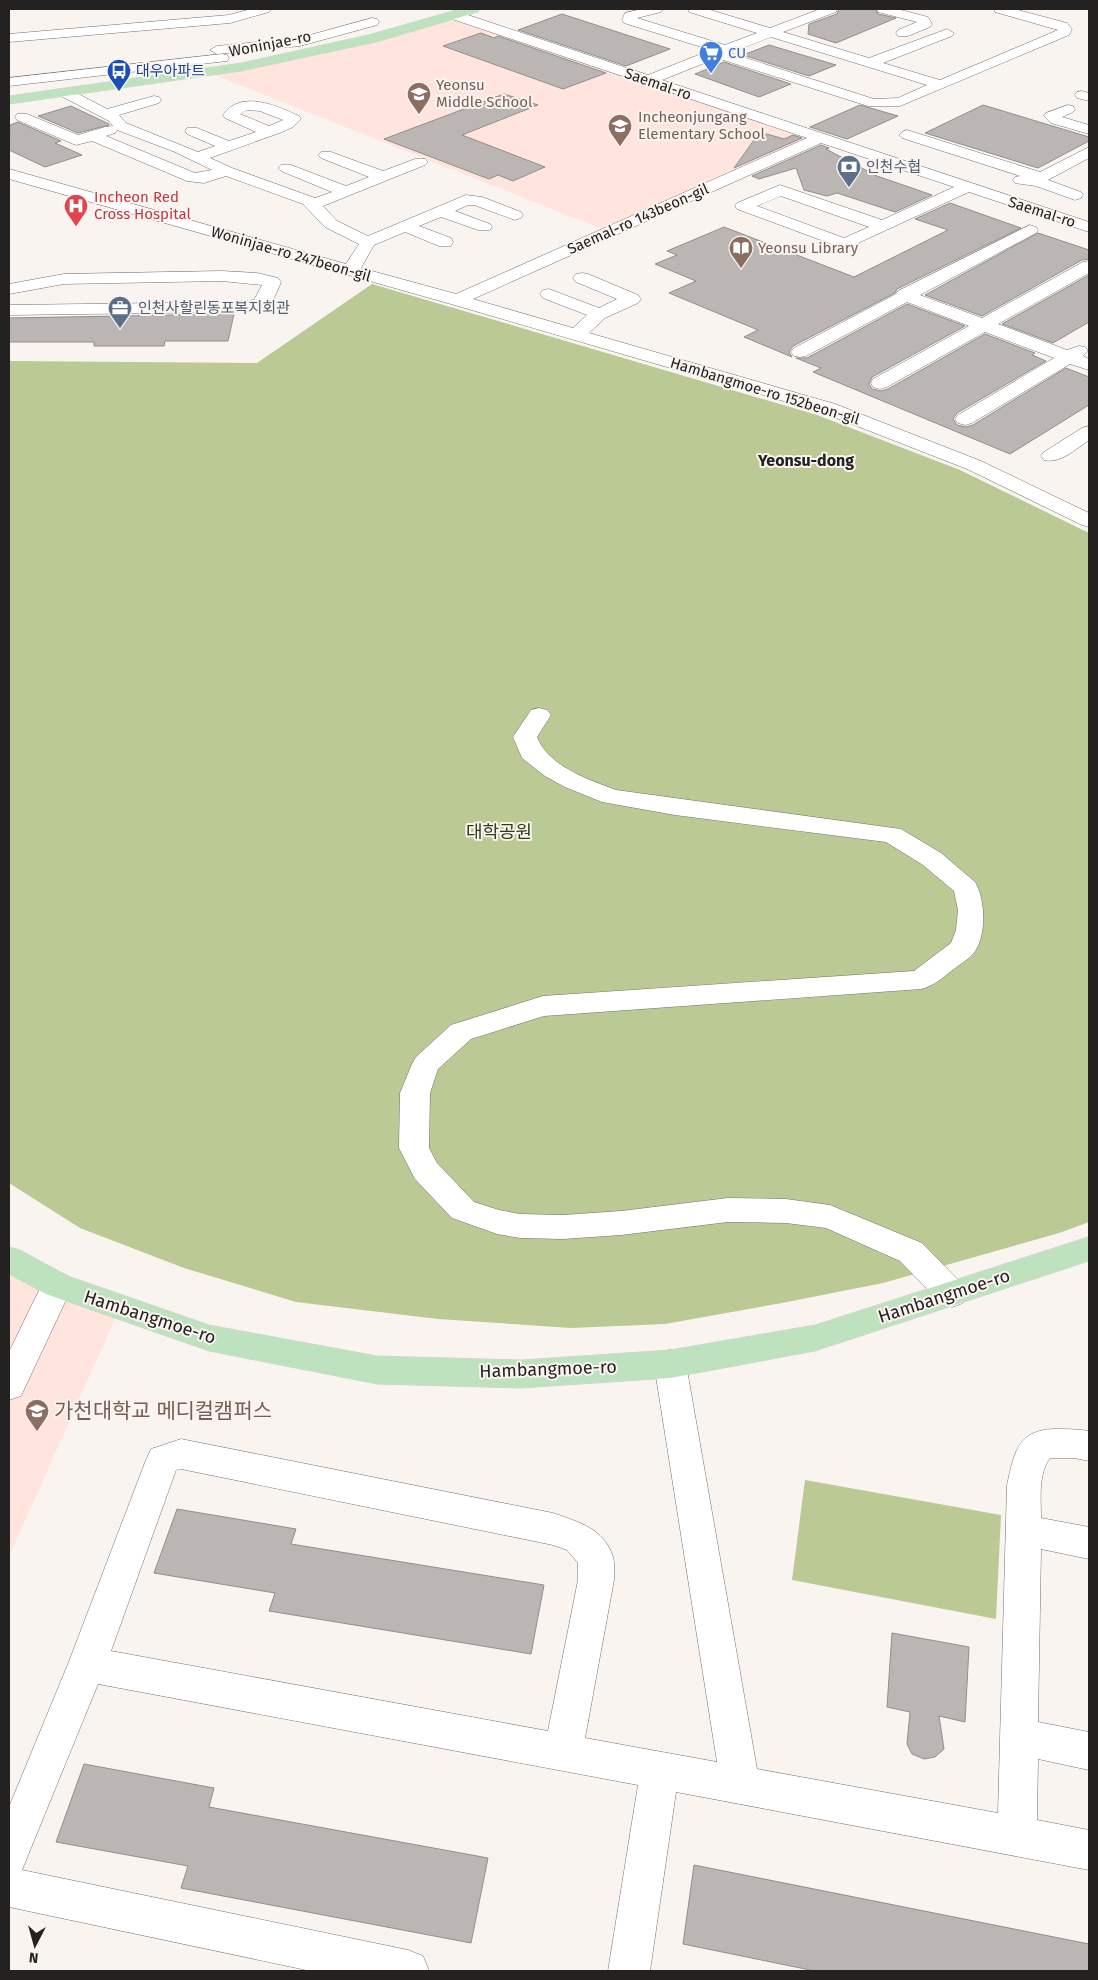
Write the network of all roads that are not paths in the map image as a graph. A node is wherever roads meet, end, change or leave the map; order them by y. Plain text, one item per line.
1 (216, 9) edge
2 (264, 9) edge
3 (473, 9) edge
4 (656, 9) edge
5 (694, 9) edge
6 (883, 9) edge
7 (1000, 9) edge
8 (823, 10) edge
9 (172, 12) dead end
10 (454, 15) junction
11 (136, 16) dead end
12 (193, 20) junction
13 (372, 22) dead end
14 (744, 24) junction
15 (116, 28) junction
16 (770, 32) junction
17 (903, 33) dead end
18 (947, 33) dead end
19 (9, 38) edge
20 (697, 42) junction
21 (721, 52) junction
22 (223, 59) junction
23 (869, 63) junction
24 (906, 74) junction
25 (648, 80) junction
26 (887, 81) dead end
27 (9, 82) edge
28 (941, 85) junction
29 (869, 88) dead end
30 (64, 92) junction
31 (850, 96) junction
32 (1087, 99) edge
33 (9, 100) edge
34 (154, 100) dead end
35 (105, 114) junction
36 (22, 117) dead end
37 (212, 124) dead end
38 (121, 126) junction
39 (1089, 130) edge
40 (192, 131) dead end
41 (267, 131) dead end
42 (907, 135) dead end
43 (94, 136) junction
44 (819, 138) junction
45 (247, 139) junction
46 (228, 146) junction
47 (1089, 152) edge
48 (326, 155) dead end
49 (945, 156) dead end
50 (197, 157) junction
51 (420, 162) dead end
52 (286, 168) dead end
53 (226, 171) junction
54 (9, 174) edge
55 (383, 177) junction
56 (1040, 179) junction
57 (967, 187) junction
58 (346, 192) junction
59 (1083, 192) edge
60 (312, 205) junction
61 (440, 211) junction
62 (1042, 212) junction
63 (515, 215) dead end
64 (405, 226) junction
65 (883, 226) junction
66 (484, 227) dead end
67 (1089, 227) edge
68 (1030, 230) dead end
69 (368, 242) junction
70 (445, 242) dead end
71 (1089, 266) edge
72 (351, 270) junction
73 (582, 278) dead end
74 (9, 289) edge
75 (549, 294) dead end
76 (904, 295) junction
77 (458, 300) junction
78 (9, 310) edge
79 (599, 314) junction
80 (984, 326) junction
81 (576, 335) junction
82 (1089, 345) edge
83 (800, 352) dead end
84 (1069, 357) junction
85 (1089, 365) edge
86 (880, 383) dead end
87 (965, 419) dead end
88 (1089, 432) edge
89 (1051, 456) dead end
90 (1089, 521) edge
91 (539, 715) dead end
92 (1089, 1249) edge
93 (9, 1259) edge
94 (57, 1285) junction
95 (952, 1294) junction
96 (670, 1364) junction
97 (9, 1386) edge
98 (1089, 1446) edge
99 (1023, 1530) junction
100 (1089, 1543) edge
101 (87, 1664) junction
102 (1019, 1737) junction
103 (1089, 1751) edge
104 (563, 1753) junction
105 (660, 1771) junction
106 (740, 1786) junction
107 (1017, 1837) junction
108 (1089, 1850) edge
109 (9, 1856) edge
110 (9, 1887) edge
111 (408, 1971) edge
112 (629, 1971) edge

1 - 12 street
2 - 12 street
3 - 10 main road, Woninjae-ro
4 - 20 street
5 - 14 street
6 - 17 street
7 - 28 street
8 - 16 street
9 - 12 street
10 - 22 main road, Woninjae-ro
10 - 25 street, Saemal-ro
11 - 15 street
12 - 15 street
12 - 22 street
13 - 22 street
14 - 16 street
14 - 20 street
15 - 19 street
16 - 21 street
16 - 23 street
18 - 23 street
20 - 21 street
21 - 25 street
21 - 31 street
22 - 27 street
22 - 30 main road, Woninjae-ro
23 - 24 street
24 - 26 street
24 - 28 street
25 - 44 street, Saemal-ro
28 - 31 street
29 - 31 street
30 - 33 main road, Woninjae-ro
30 - 35 street
32 - 39 street
34 - 35 street
35 - 38 street
36 - 43 street
37 - 45 street
38 - 43 street
38 - 50 street
40 - 46 street
41 - 45 street
42 - 56 street
43 - 53 street
44 - 57 street, Saemal-ro
44 - 77 street, Saemal-ro 143beon-gil
45 - 46 street
46 - 50 street
47 - 56 street
48 - 55 street
49 - 56 street
50 - 53 street
51 - 55 street
52 - 58 street
53 - 60 street
54 - 72 street, Woninjae-ro 247beon-gil
55 - 58 street
56 - 59 street
57 - 62 street, Saemal-ro
57 - 65 street
58 - 60 street
59 - 62 street
60 - 69 street
61 - 63 street
61 - 64 street
61 - 66 street
62 - 67 street, Saemal-ro
64 - 69 street
64 - 70 street
65 - 65 street
68 - 76 street
69 - 72 street
71 - 80 street
72 - 77 street, Woninjae-ro 247beon-gil
73 - 79 street
74 - 78 street
75 - 79 street
76 - 80 street
76 - 83 street
77 - 81 street, Hambangmoe-ro 152beon-gil
79 - 81 street
80 - 84 street
80 - 86 street
81 - 90 street, Hambangmoe-ro 152beon-gil
82 - 84 street
84 - 85 street
84 - 87 street
88 - 89 street
91 - 95 street
92 - 95 main road, Hambangmoe-ro
93 - 94 main road, Hambangmoe-ro
94 - 96 main road, Hambangmoe-ro
94 - 97 street
95 - 96 main road, Hambangmoe-ro
96 - 106 street
98 - 99 street
99 - 100 street
99 - 102 street
101 - 104 street
101 - 104 street
101 - 109 street
102 - 103 street
102 - 107 street
104 - 105 street
105 - 106 street
105 - 112 street
106 - 107 street
107 - 108 street
110 - 111 street

